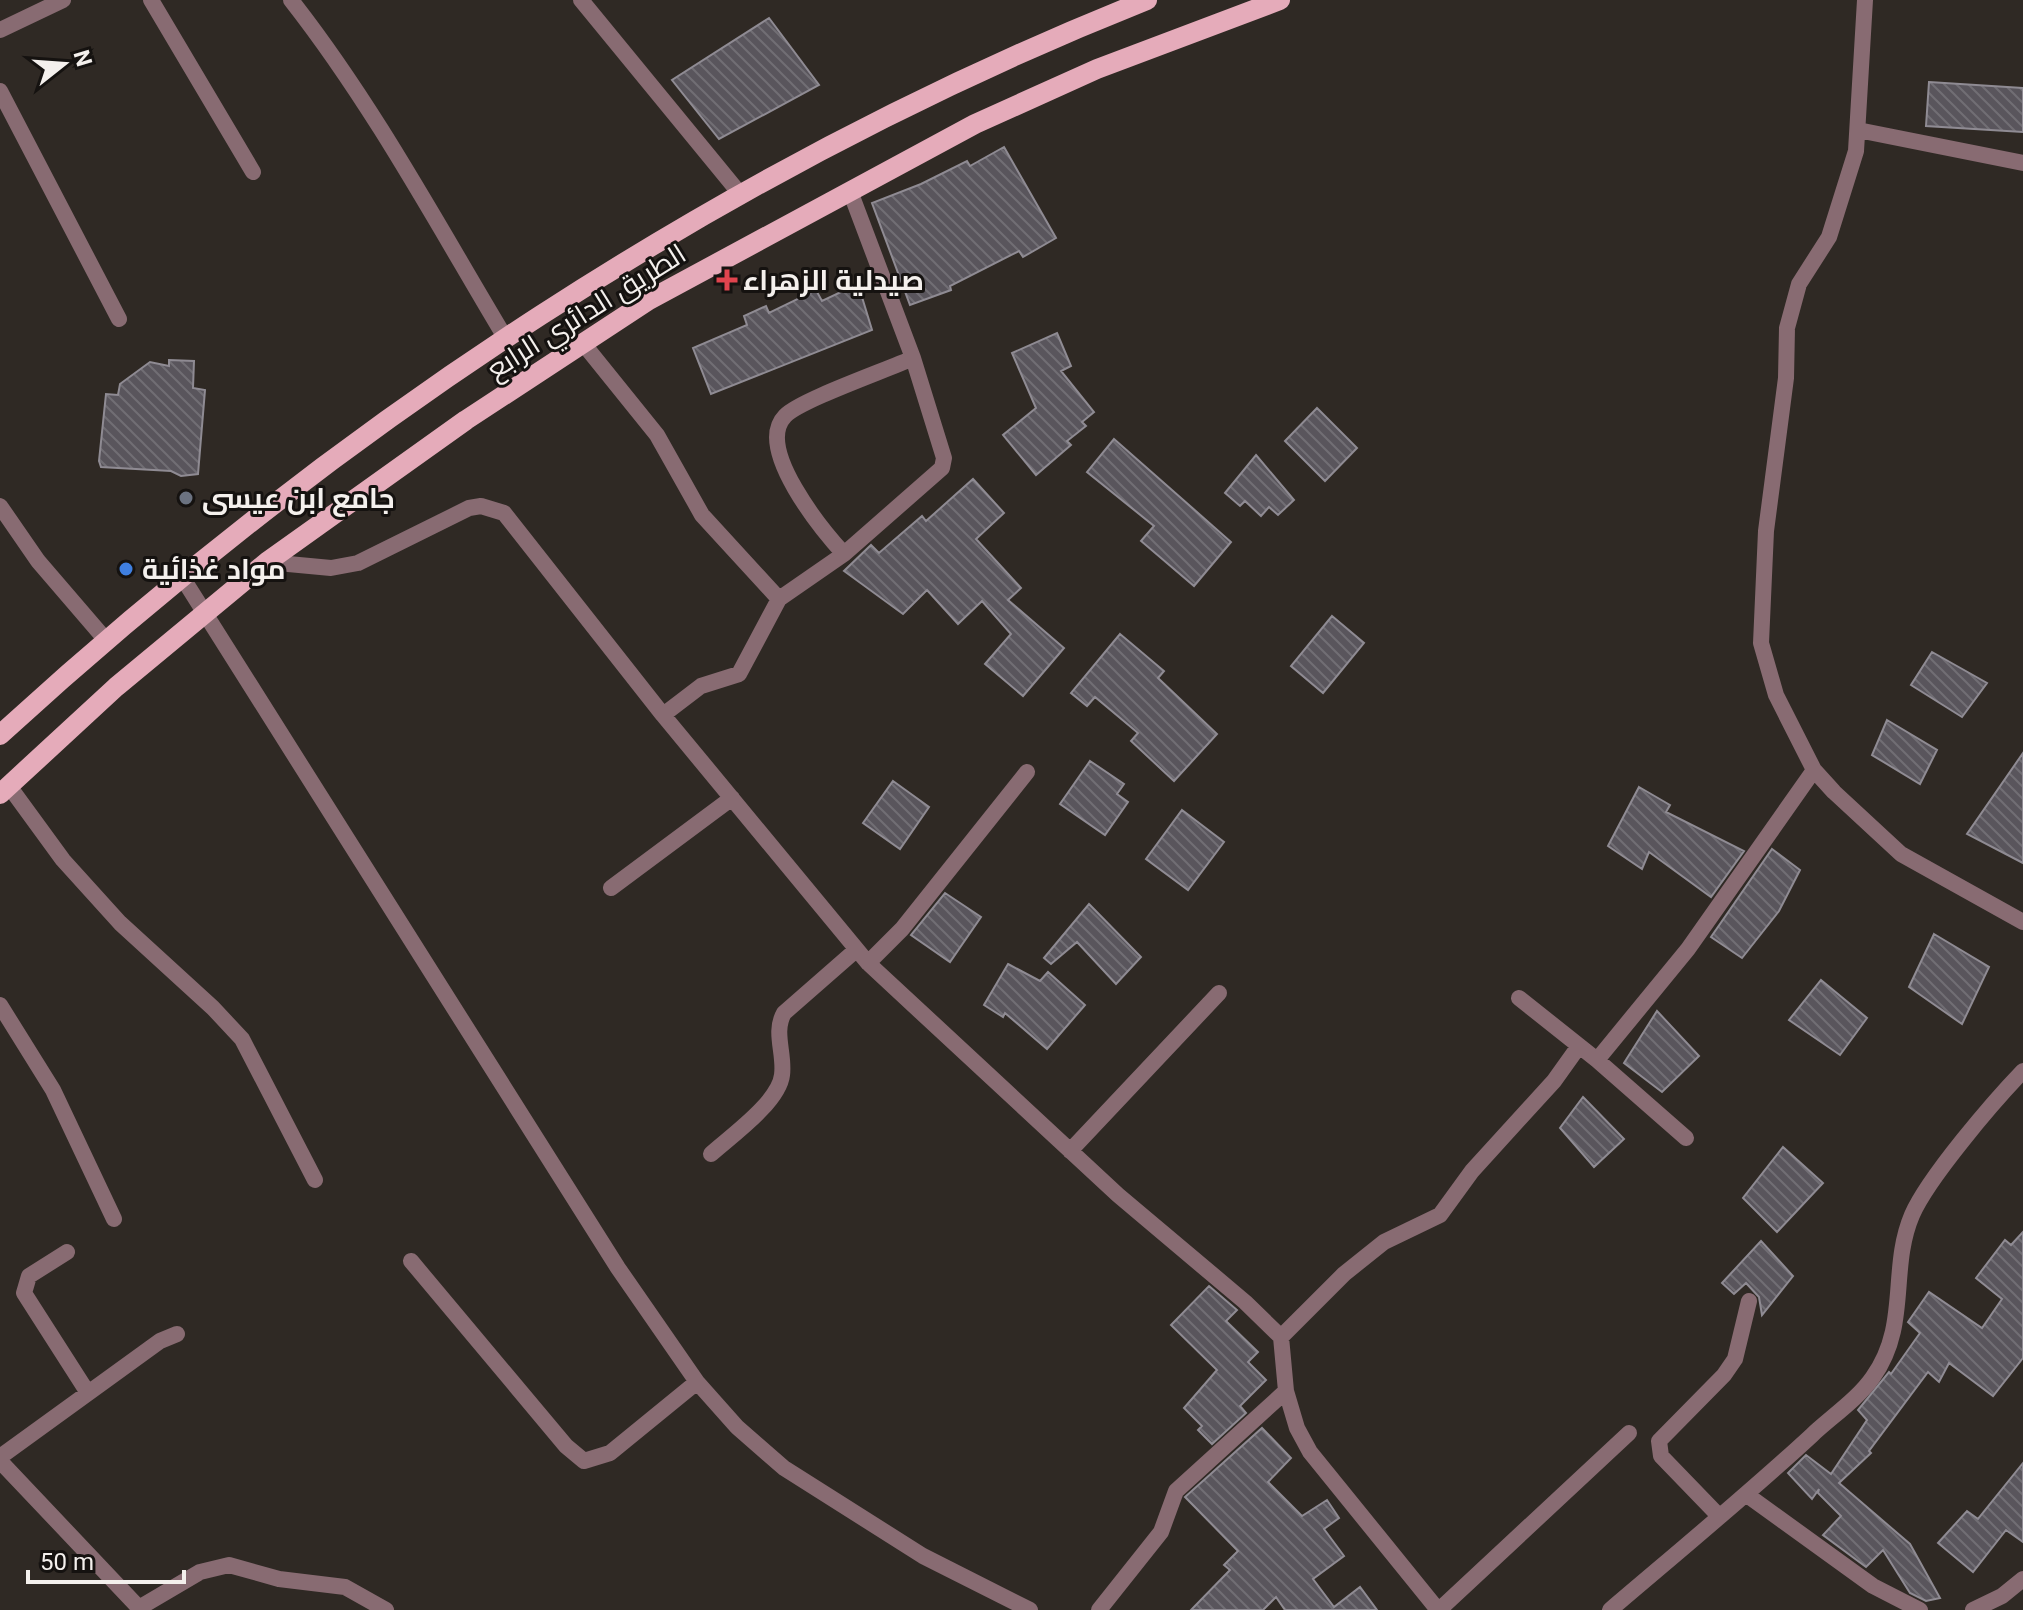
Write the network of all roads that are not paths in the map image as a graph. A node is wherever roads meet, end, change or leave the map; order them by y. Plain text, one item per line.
1 (60, 0) edge
2 (151, 0) edge
3 (291, 0) edge
4 (581, 0) edge
5 (1147, 0) edge
6 (1280, 0) edge
7 (1865, 0) edge
8 (0, 30) edge
9 (0, 91) edge
10 (1858, 130) junction
11 (2023, 163) edge
12 (253, 172) dead end
13 (850, 191) junction
14 (741, 195) junction
15 (119, 319) dead end
16 (506, 339) junction
17 (582, 342) junction
18 (913, 358) junction
19 (0, 506) edge
20 (844, 554) junction
21 (267, 562) junction
22 (182, 577) junction
23 (779, 599) junction
24 (204, 614) junction
25 (105, 639) junction
26 (663, 715) junction
27 (0, 735) edge
28 (1814, 770) junction
29 (1027, 772) dead end
30 (4, 790) edge
31 (732, 798) junction
32 (611, 888) dead end
33 (2023, 922) edge
34 (856, 950) junction
35 (868, 963) junction
36 (1219, 993) dead end
37 (1519, 998) dead end
38 (0, 1005) edge
39 (1579, 1046) junction
40 (1597, 1060) junction
41 (2023, 1071) edge
42 (1686, 1138) dead end
43 (1070, 1151) junction
44 (711, 1154) dead end
45 (315, 1180) dead end
46 (114, 1219) dead end
47 (67, 1252) dead end
48 (411, 1261) dead end
49 (1749, 1301) dead end
50 (177, 1334) dead end
51 (1281, 1337) junction
52 (697, 1382) junction
53 (1286, 1391) junction
54 (88, 1393) junction
55 (1629, 1433) dead end
56 (0, 1459) edge
57 (1747, 1495) junction
58 (1719, 1516) junction
59 (2023, 1579) edge
60 (1003, 1604) edge
61 (140, 1609) edge
62 (386, 1610) edge
63 (1030, 1610) edge
64 (1099, 1610) edge
65 (1438, 1610) edge
66 (1610, 1610) edge
67 (1920, 1610) edge
68 (1973, 1610) edge

1 - 8 street
2 - 12 street
3 - 16 street
4 - 14 street
5 - 14 main road, الطريق الدائري الرابع
6 - 13 main road, الطريق الدائري الرابع
7 - 10 street
9 - 15 street
10 - 11 street
10 - 28 street
13 - 17 main road, الطريق الدائري الرابع
13 - 18 street
14 - 16 main road, الطريق الدائري الرابع
16 - 22 main road, الطريق الدائري الرابع
17 - 21 main road, الطريق الدائري الرابع
17 - 23 street
18 - 20 street
18 - 20 street
19 - 25 street
20 - 23 street
21 - 24 main road, الطريق الدائري الرابع
21 - 26 street
22 - 24 street
22 - 25 main road, الطريق الدائري الرابع
23 - 26 street
24 - 30 main road, الطريق الدائري الرابع
24 - 52 street
25 - 27 main road, الطريق الدائري الرابع
26 - 31 street
28 - 33 street
28 - 40 street
29 - 35 street
30 - 45 street
31 - 32 street
31 - 34 street
34 - 35 street
34 - 44 street
35 - 43 street
36 - 43 street
37 - 39 street
38 - 46 street
39 - 40 street
39 - 51 street
40 - 42 street
41 - 57 street
43 - 51 street
47 - 54 street
48 - 52 street
49 - 58 street
50 - 54 street
51 - 53 street
52 - 60 street
53 - 64 street
53 - 65 street
54 - 56 street
55 - 65 street
56 - 61 street
57 - 58 street
57 - 67 street
58 - 66 street
59 - 68 street
60 - 63 street
61 - 62 street

